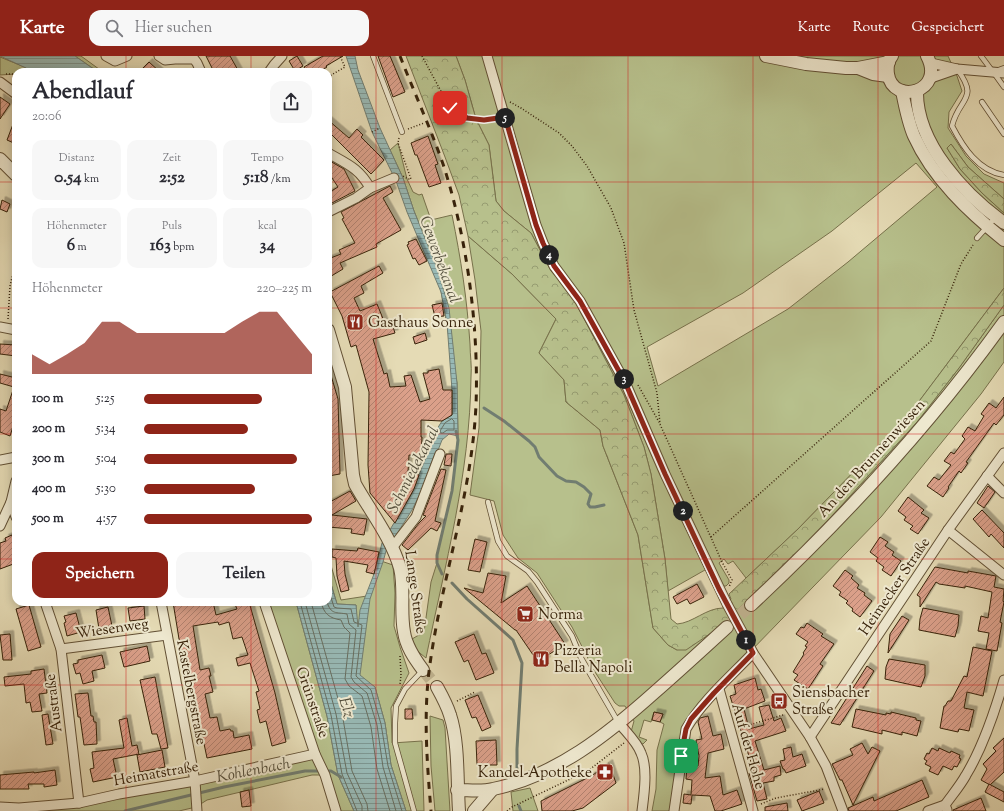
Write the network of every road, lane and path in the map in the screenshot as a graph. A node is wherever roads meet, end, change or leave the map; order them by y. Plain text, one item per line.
1 (106, 56) edge
2 (127, 56) edge
3 (159, 56) edge
4 (282, 56) edge
5 (340, 56) edge
6 (373, 56) edge
7 (422, 56) edge
8 (487, 56) edge
9 (766, 56) edge
10 (981, 56) edge
11 (890, 59) edge
12 (929, 59) edge
13 (199, 68) edge
14 (272, 68) edge
15 (858, 68) junction
16 (1004, 68) edge
17 (957, 69) junction
18 (993, 72) junction
19 (1004, 73) edge
20 (12, 75) edge
21 (332, 75) edge
22 (888, 76) junction
23 (931, 78) junction
24 (1, 79) edge
25 (1004, 87) edge
26 (12, 90) edge
27 (902, 91) junction
28 (917, 91) junction
29 (499, 96) junction
30 (982, 102) dead end
31 (505, 117) junction
32 (424, 123) dead end
33 (380, 128) dead end
34 (372, 132) dead end
35 (402, 132) junction
36 (1004, 134) edge
37 (332, 156) edge
38 (0, 159) edge
39 (12, 171) edge
40 (1004, 175) edge
41 (398, 177) joint
42 (370, 188) junction
43 (332, 210) edge
44 (1000, 220) edge
45 (987, 227) junction
46 (977, 238) joint
47 (1004, 240) edge
48 (12, 278) edge
49 (1004, 322) edge
50 (8, 329) edge
51 (332, 343) edge
52 (660, 425) dead end
53 (1004, 453) edge
54 (440, 454) dead end
55 (12, 458) edge
56 (0, 460) edge
57 (987, 476) junction
58 (1004, 494) edge
59 (12, 498) edge
60 (11, 502) junction
61 (488, 502) dead end
62 (12, 505) edge
63 (0, 526) edge
64 (948, 530) junction
65 (711, 537) dead end
66 (392, 548) junction
67 (1004, 575) edge
68 (751, 605) tunnel mouth
69 (46, 606) edge
70 (162, 606) edge
71 (265, 606) edge
72 (727, 627) tunnel mouth
73 (167, 635) junction
74 (61, 649) junction
75 (753, 653) junction
76 (400, 654) dead end
77 (423, 670) joint
78 (1004, 680) edge
79 (437, 687) tunnel mouth
80 (719, 689) junction
81 (475, 692) dead end
82 (398, 702) junction
83 (456, 702) dead end
84 (794, 712) junction
85 (619, 723) junction
86 (729, 730) junction
87 (810, 737) junction
88 (630, 738) junction
89 (316, 754) junction
90 (195, 783) junction
91 (834, 787) junction
92 (457, 790) junction
93 (492, 790) junction
94 (79, 803) junction
95 (0, 807) edge
96 (946, 808) edge
97 (196, 809) edge
98 (752, 809) edge
99 (336, 811) edge
100 (414, 811) edge
101 (459, 811) edge
102 (474, 811) edge
103 (507, 811) edge
104 (642, 811) edge
105 (674, 811) edge
106 (843, 811) edge
107 (928, 811) edge

1 - 2 street
3 - 13 street
4 - 14 street
5 - 21 path
6 - 35 lane
7 - 31 path
8 - 29 street
9 - 15 street
10 - 18 lane
11 - 15 street
11 - 22 street
12 - 17 street
12 - 23 street
15 - 22 street
16 - 18 lane
17 - 18 street
17 - 23 street
17 - 40 lane
18 - 19 street
18 - 25 lane
20 - 24 path
22 - 27 street
23 - 28 street
24 - 26 street
27 - 28 street
27 - 45 street
28 - 44 street
29 - 31 street
29 - 52 path
30 - 36 lane
31 - 75 street, bridge
32 - 35 path
33 - 34 path
35 - 41 path
37 - 42 street
38 - 39 street
41 - 42 street
42 - 43 street
44 - 45 lane
45 - 46 lane
45 - 47 street
46 - 65 path
48 - 50 path
49 - 68 street, An den Brunnenwiesen
51 - 66 street
53 - 57 street, Heimecker Straße
54 - 66 street, Lange Straße
55 - 56 street
57 - 58 street
57 - 64 street, Heimecker Straße
59 - 60 street
60 - 62 street
60 - 63 street
61 - 85 lane
64 - 67 street
64 - 87 street, Heimecker Straße
66 - 77 street, Lange Straße
69 - 74 street, Austraße
70 - 73 street, Kastelbergstraße
71 - 89 street, Grünstraße
72 - 85 street
73 - 74 street, Wiesenweg
73 - 90 street, Kastelbergstraße
74 - 94 street, Austraße
75 - 80 street
75 - 84 street
76 - 82 path
77 - 82 lane
78 - 96 street
79 - 92 street
80 - 86 street, Auf der Hohe
80 - 105 street
81 - 83 path
82 - 100 lane
84 - 86 path
84 - 87 street
85 - 88 street
85 - 93 street
86 - 98 street, Auf der Hohe
87 - 91 street
88 - 103 path
88 - 104 street
89 - 90 street, Heimatstraße
89 - 99 street, Grünstraße
90 - 94 street, Heimatstraße
90 - 97 street, Kastelbergstraße
91 - 98 path
91 - 106 street
92 - 93 street
92 - 101 street
93 - 102 street
94 - 95 street, Heimatstraße
96 - 107 street

